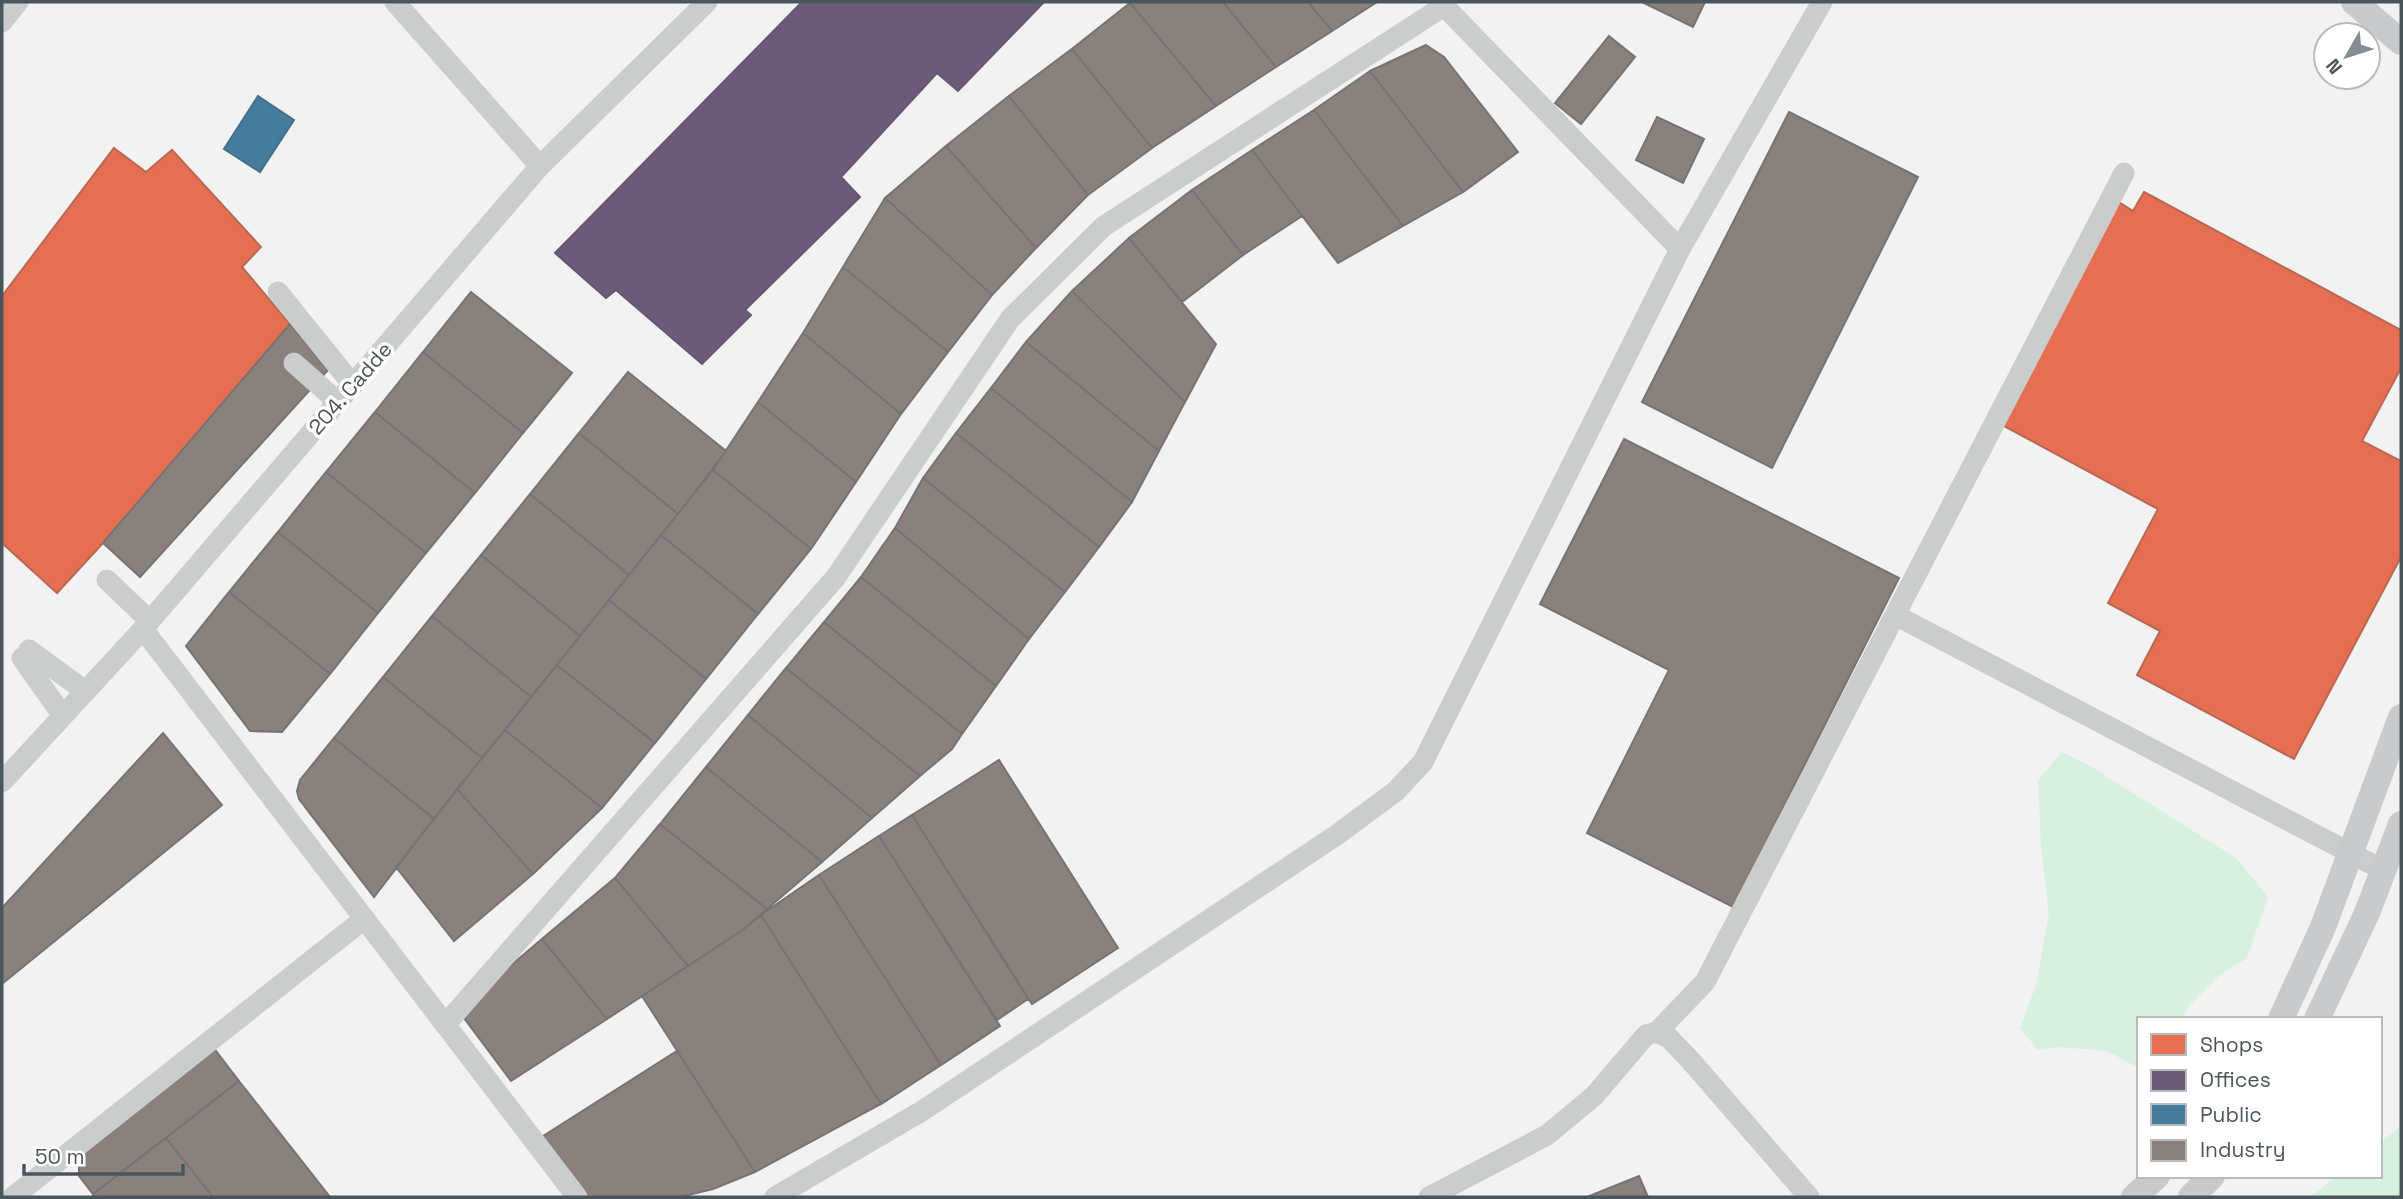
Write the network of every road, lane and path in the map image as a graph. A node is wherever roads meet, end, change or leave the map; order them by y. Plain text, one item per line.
1 (18, 2) edge
2 (395, 2) edge
3 (707, 2) edge
4 (1822, 2) edge
5 (2354, 2) edge
6 (2, 22) edge
7 (2401, 42) edge
8 (540, 166) junction
9 (2124, 173) dead end
10 (1680, 250) junction
11 (278, 292) dead end
12 (294, 363) dead end
13 (353, 385) junction
14 (338, 402) junction
15 (107, 580) dead end
16 (1895, 615) junction
17 (146, 625) junction
18 (86, 691) junction
19 (62, 716) junction
20 (2401, 717) edge
21 (2, 782) edge
22 (2401, 824) edge
23 (2351, 853) junction
24 (2384, 870) junction
25 (365, 919) junction
26 (2282, 1017) edge
27 (2319, 1017) edge
28 (446, 1025) junction
29 (1657, 1032) junction
30 (2155, 1178) edge
31 (2211, 1178) edge
32 (13, 1197) edge
33 (578, 1197) edge
34 (775, 1197) edge
35 (1429, 1197) edge
36 (1810, 1197) edge
37 (2134, 1197) edge
38 (2191, 1197) edge

1 - 6 street
2 - 8 street
3 - 8 street, 204. Cadde
4 - 10 street
5 - 7 main road
8 - 13 street, 204. Cadde
9 - 16 street
10 - 28 street
10 - 34 street
11 - 13 street
12 - 14 street
13 - 14 street, 204. Cadde
14 - 17 street, 204. Cadde
15 - 17 street
16 - 23 street
16 - 29 street
17 - 18 street, 204. Cadde
17 - 25 street
18 - 19 street, 204. Cadde
18 - 19 street
19 - 21 street, 204. Cadde
20 - 23 main road
22 - 24 main road
23 - 24 street
23 - 26 main road
24 - 27 main road
25 - 28 street
25 - 32 street
28 - 33 street
29 - 35 street
29 - 36 street
30 - 37 main road
31 - 38 main road

